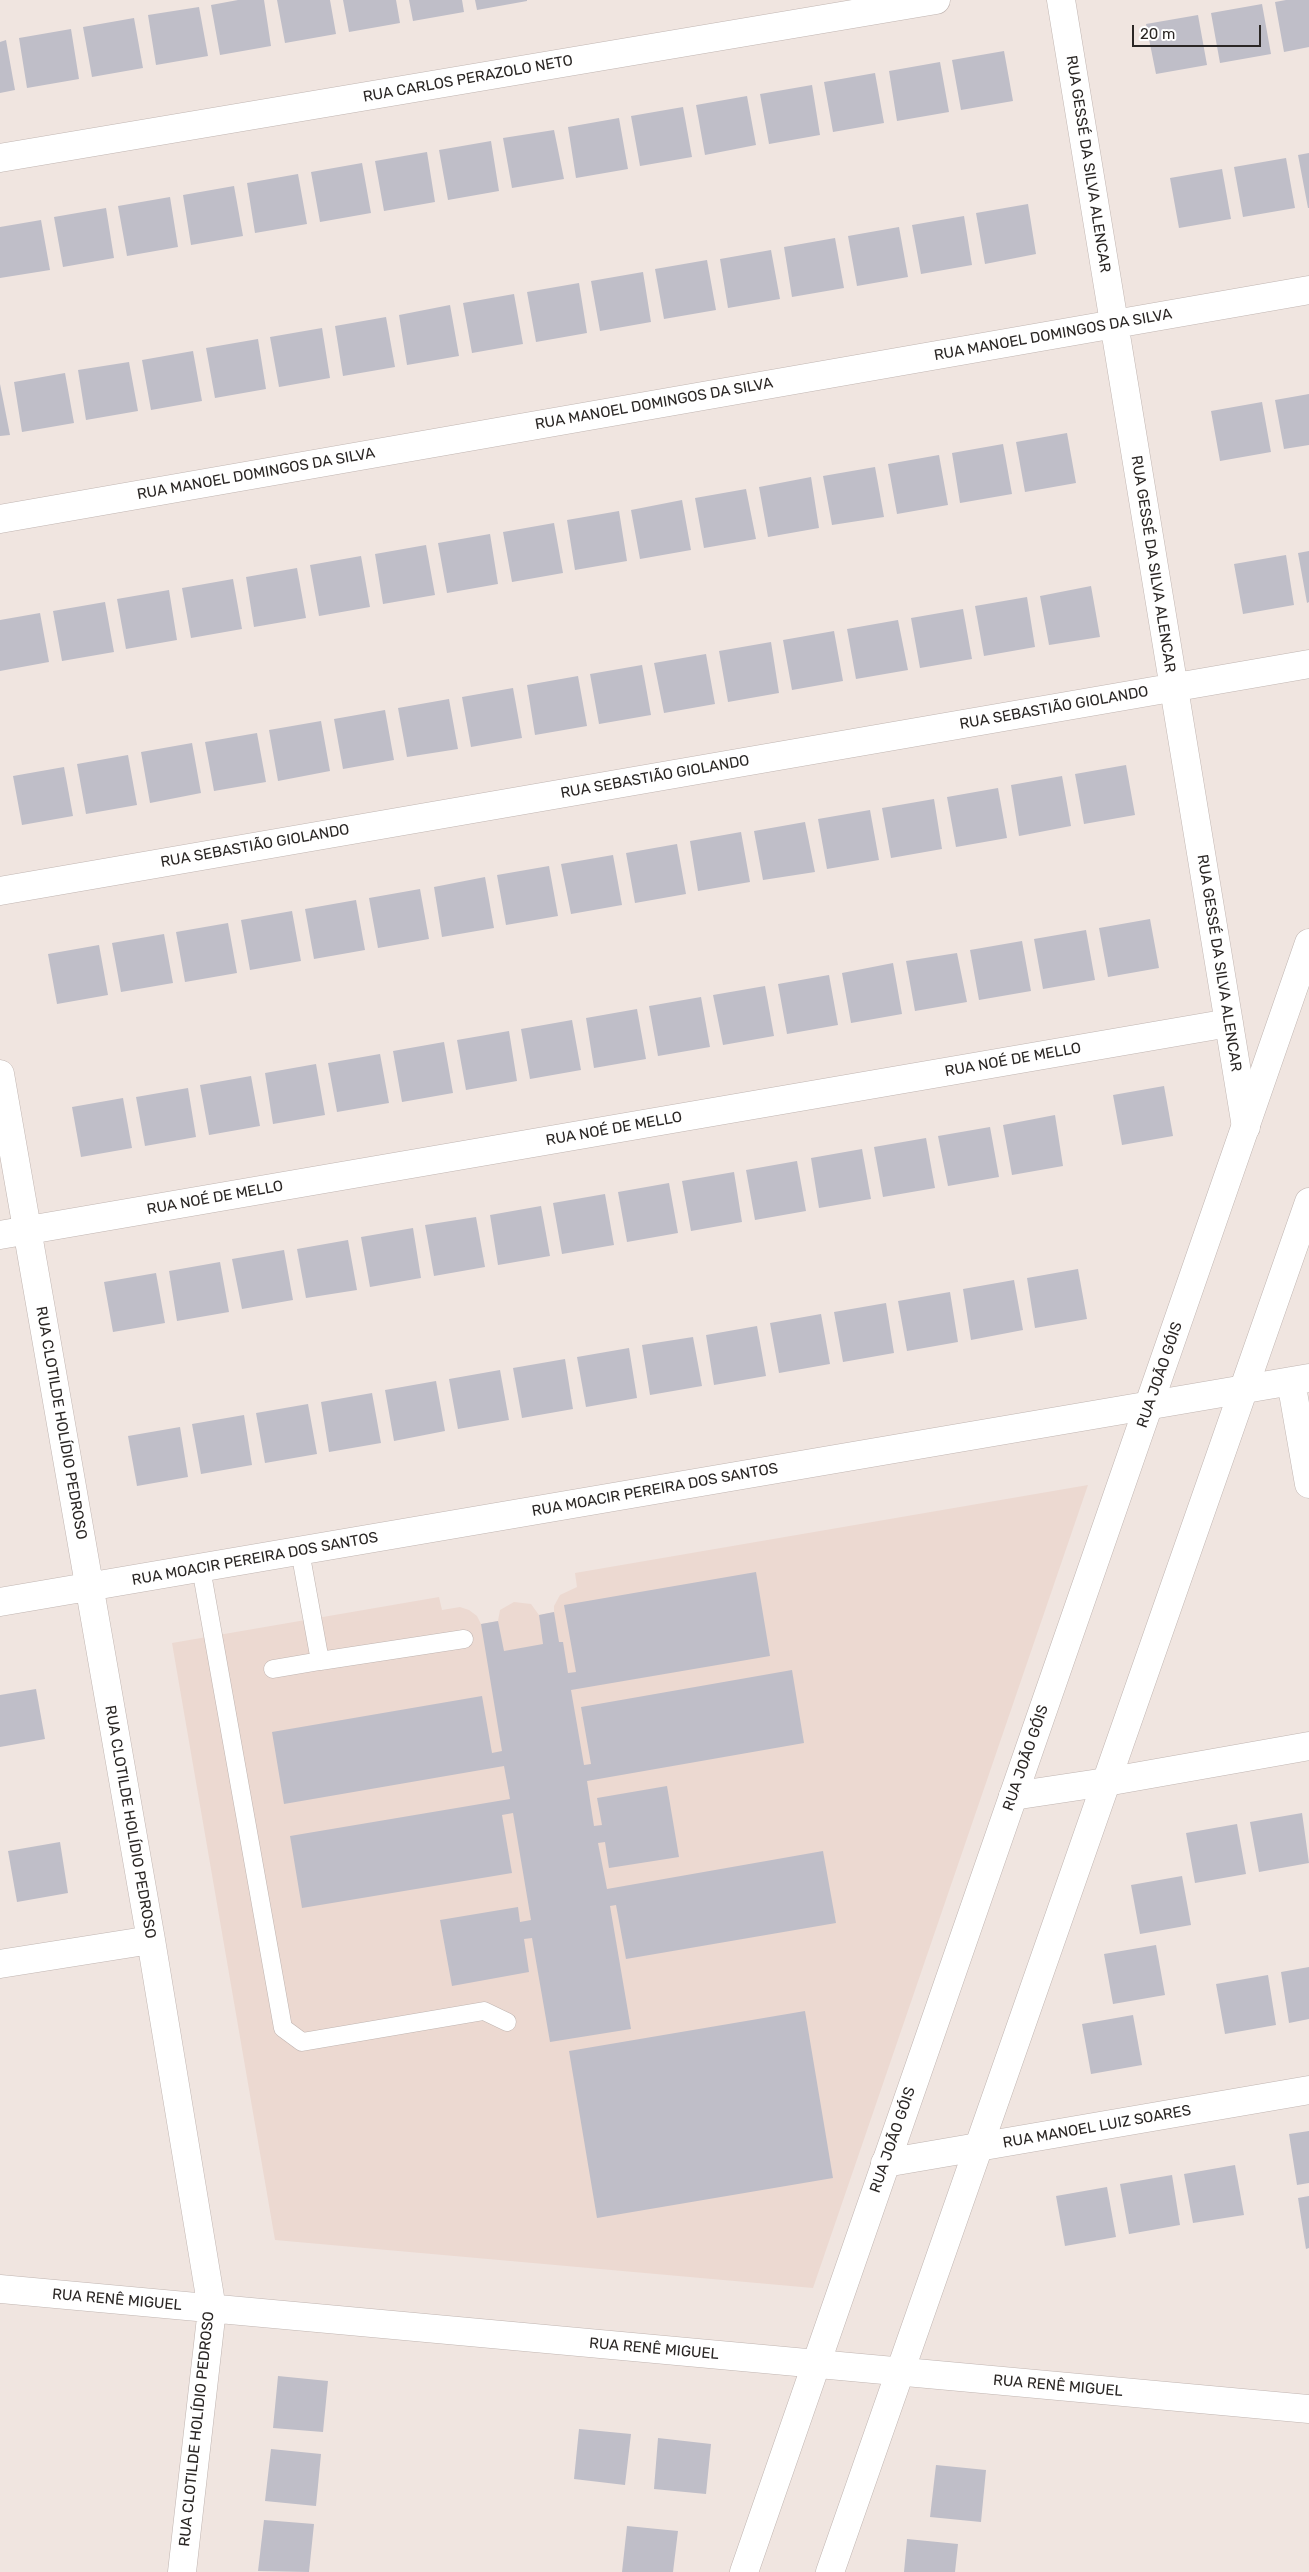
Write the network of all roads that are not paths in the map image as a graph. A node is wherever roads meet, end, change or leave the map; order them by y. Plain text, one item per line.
1 (936, 0) edge
2 (1061, 0) edge
3 (0, 158) edge
4 (1309, 290) edge
5 (1114, 324) junction
6 (0, 518) edge
7 (1309, 664) edge
8 (1174, 688) junction
9 (0, 891) edge
10 (1309, 943) edge
11 (1229, 1023) junction
12 (0, 1074) edge
13 (1246, 1127) junction
14 (1309, 1202) edge
15 (27, 1230) junction
16 (0, 1235) edge
17 (1300, 1379) edge
18 (1244, 1388) junction
19 (1149, 1405) junction
20 (1309, 1484) edge
21 (300, 1551) junction
22 (200, 1568) junction
23 (89, 1587) junction
24 (0, 1602) edge
25 (464, 1639) dead end
26 (320, 1661) junction
27 (273, 1669) dead end
28 (1309, 1746) edge
29 (1106, 1782) junction
30 (1013, 1796) junction
31 (151, 1940) junction
32 (0, 1964) edge
33 (507, 2022) dead end
34 (1309, 2090) edge
35 (978, 2147) junction
36 (885, 2163) junction
37 (0, 2289) edge
38 (212, 2309) junction
39 (817, 2364) junction
40 (900, 2371) junction
41 (1309, 2409) edge
42 (182, 2572) edge
43 (744, 2572) edge
44 (830, 2572) edge

1 - 3 street, RUA CARLOS PERAZOLO NETO
2 - 5 street, RUA GESSÉ DA SILVA ALENCAR
4 - 5 street, RUA MANOEL DOMINGOS DA SILVA
5 - 6 street, RUA MANOEL DOMINGOS DA SILVA
5 - 8 street, RUA GESSÉ DA SILVA ALENCAR
7 - 8 street, RUA SEBASTIÃO GIOLANDO
8 - 9 street, RUA SEBASTIÃO GIOLANDO
8 - 11 street, RUA GESSÉ DA SILVA ALENCAR
10 - 13 street, RUA JOÃO GÓIS
11 - 13 street, RUA GESSÉ DA SILVA ALENCAR
11 - 15 street, RUA NOÉ DE MELLO
12 - 15 street, RUA CLOTILDE HOLÍDIO PEDROSO
13 - 19 street, RUA JOÃO GÓIS
14 - 18 street
15 - 16 street, RUA NOÉ DE MELLO
15 - 23 street, RUA CLOTILDE HOLÍDIO PEDROSO
17 - 18 street, RUA MOACIR PEREIRA DOS SANTOS
17 - 20 street
18 - 19 street, RUA MOACIR PEREIRA DOS SANTOS
18 - 29 street
19 - 21 street, RUA MOACIR PEREIRA DOS SANTOS
19 - 30 street, RUA JOÃO GÓIS
21 - 22 street, RUA MOACIR PEREIRA DOS SANTOS
21 - 26 lane
22 - 23 street, RUA MOACIR PEREIRA DOS SANTOS
22 - 33 lane
23 - 24 street, RUA MOACIR PEREIRA DOS SANTOS
23 - 31 street, RUA CLOTILDE HOLÍDIO PEDROSO
25 - 26 lane
26 - 27 lane
28 - 29 street
29 - 30 street
29 - 35 street
30 - 36 street, RUA JOÃO GÓIS
31 - 32 street
31 - 38 street, RUA CLOTILDE HOLÍDIO PEDROSO
34 - 35 street, RUA MANOEL LUIZ SOARES
35 - 36 street, RUA MANOEL LUIZ SOARES
35 - 40 street
36 - 39 street, RUA JOÃO GÓIS
37 - 38 street, RUA RENÊ MIGUEL
38 - 39 street, RUA RENÊ MIGUEL
38 - 42 street, RUA CLOTILDE HOLÍDIO PEDROSO
39 - 40 street, RUA RENÊ MIGUEL
39 - 43 street, RUA JOÃO GÓIS
40 - 41 street, RUA RENÊ MIGUEL
40 - 44 street

